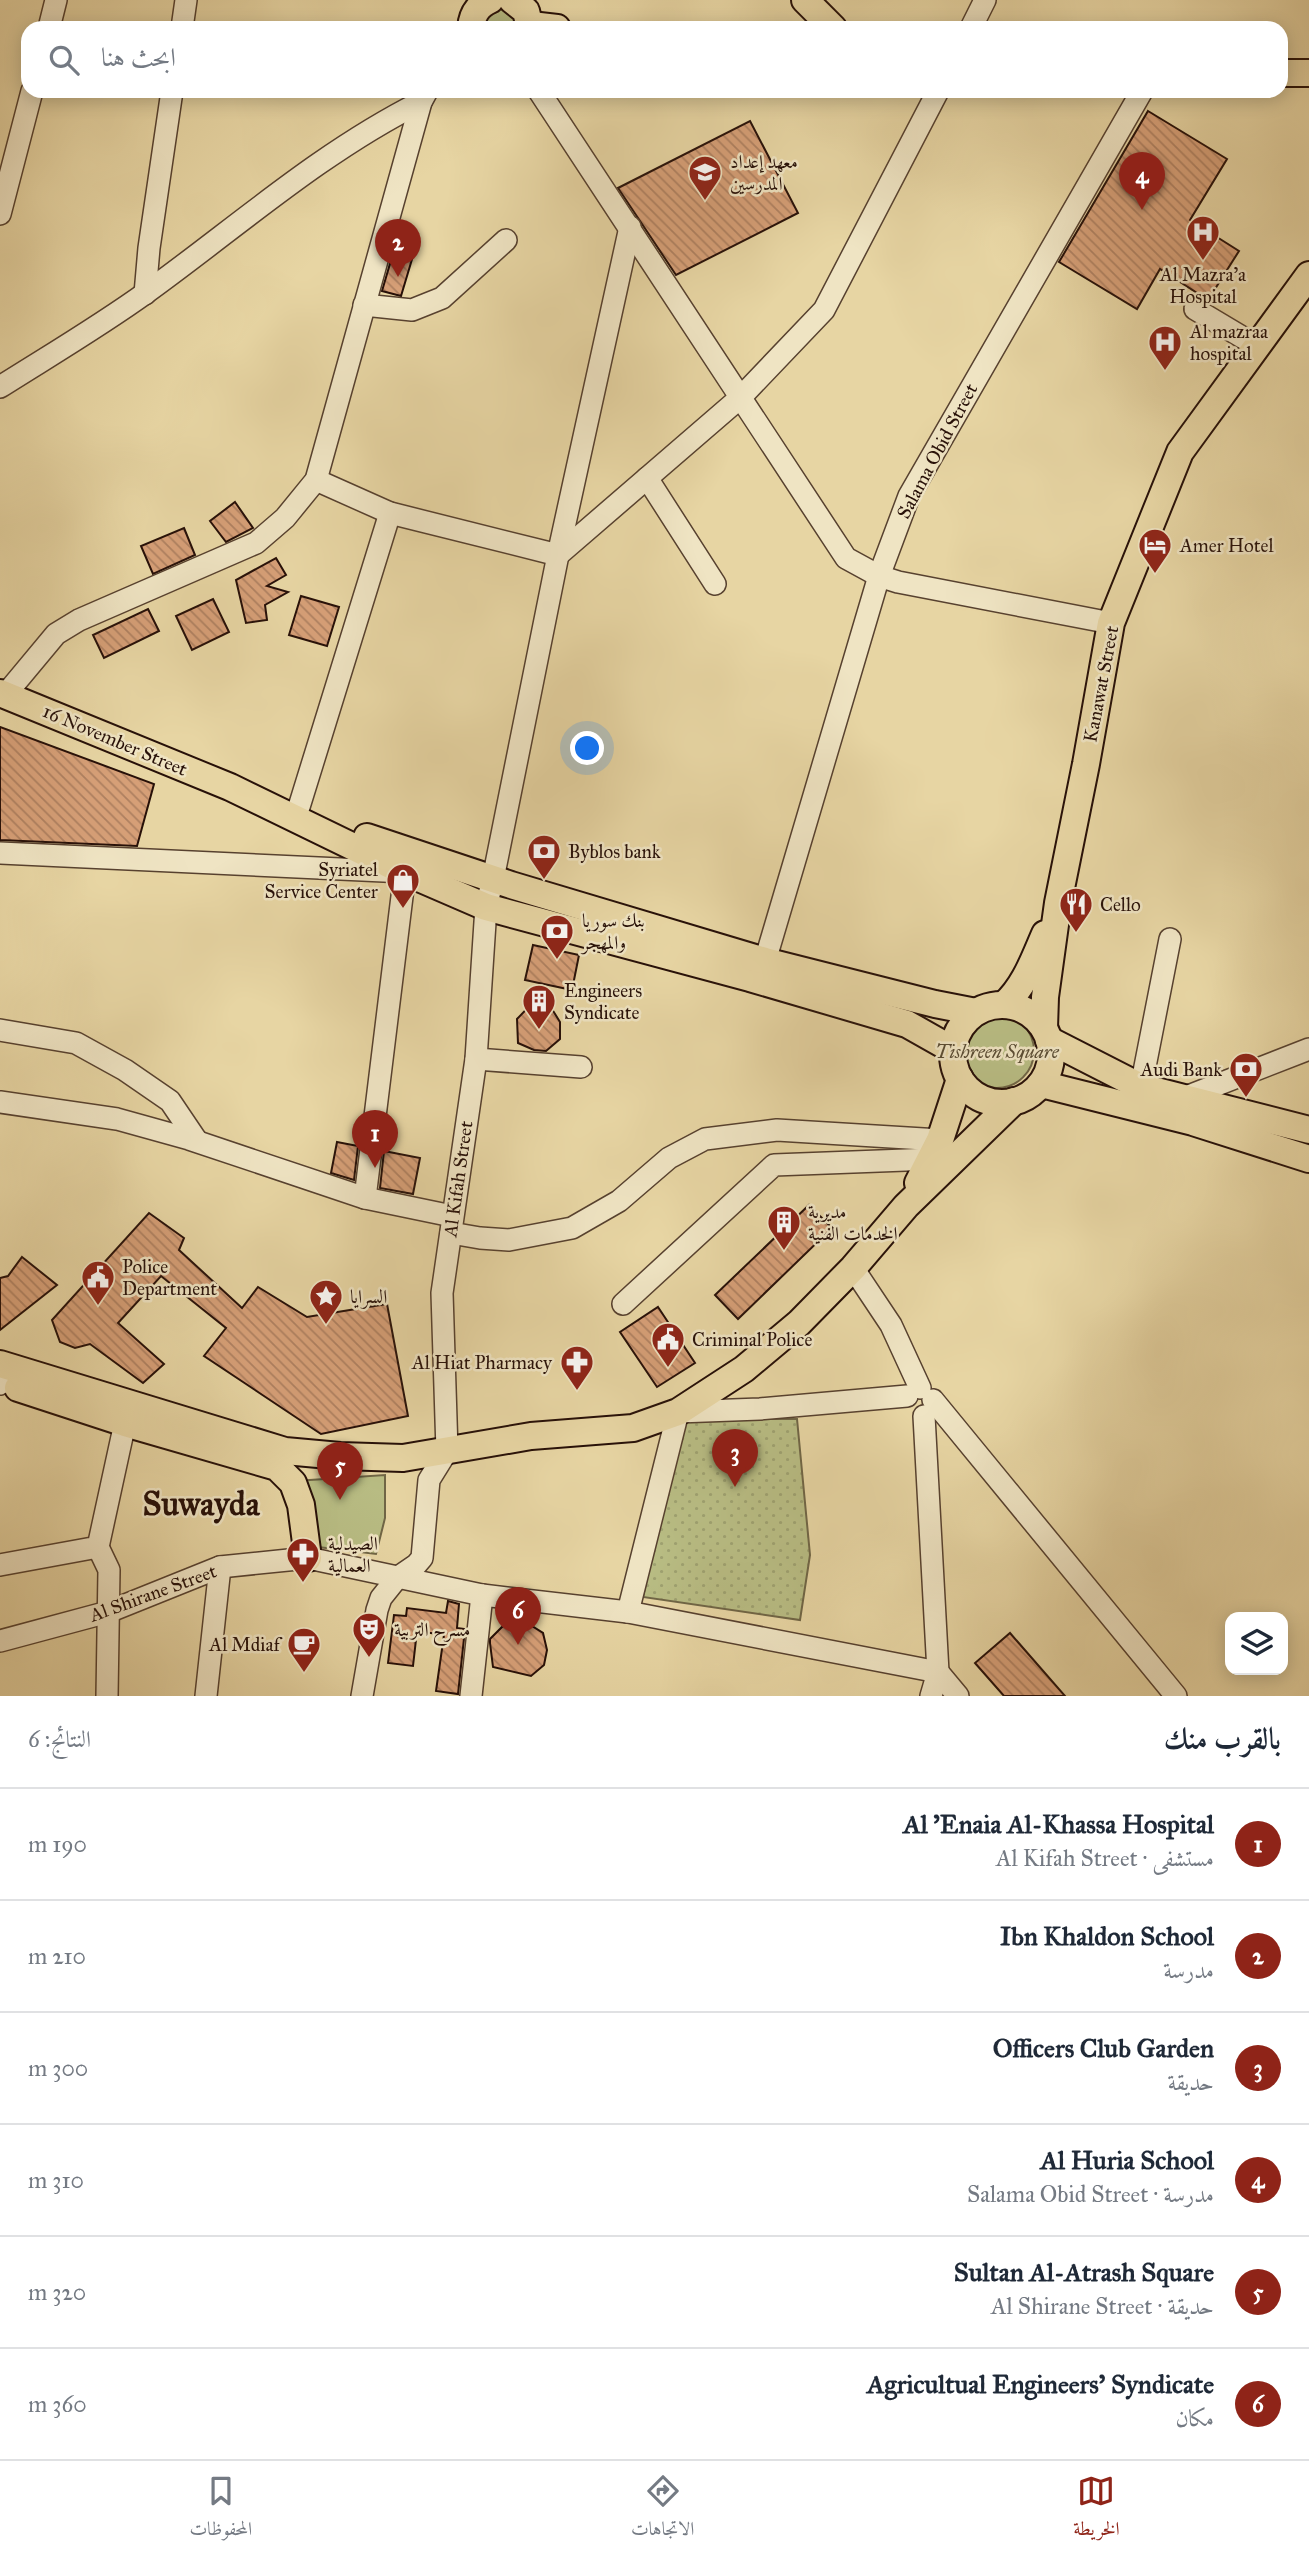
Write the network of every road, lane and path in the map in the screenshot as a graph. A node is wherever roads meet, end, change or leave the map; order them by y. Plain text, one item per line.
1 (56, 0) edge
2 (186, 0) edge
3 (488, 0) edge
4 (805, 0) edge
5 (985, 0) edge
6 (523, 12) edge
7 (51, 21) edge
8 (183, 21) edge
9 (472, 21) edge
10 (542, 21) edge
11 (825, 21) edge
12 (974, 21) edge
13 (1288, 73) edge
14 (1309, 73) edge
15 (30, 98) edge
16 (171, 98) edge
17 (421, 98) edge
18 (423, 98) edge
19 (544, 98) edge
20 (934, 98) edge
21 (1138, 98) edge
22 (0, 214) edge
23 (630, 227) junction
24 (506, 240) dead end
25 (1309, 275) edge
26 (145, 294) junction
27 (364, 305) junction
28 (1195, 309) dead end
29 (1257, 346) junction
30 (0, 387) edge
31 (741, 397) junction
32 (647, 478) junction
33 (316, 481) junction
34 (390, 513) junction
35 (558, 555) junction
36 (879, 576) junction
37 (715, 584) dead end
38 (1111, 623) junction
39 (3, 693) edge
40 (230, 787) junction
41 (299, 807) junction
42 (0, 853) edge
43 (405, 872) junction
44 (494, 879) junction
45 (1058, 903) junction
46 (486, 907) junction
47 (1170, 939) dead end
48 (765, 961) junction
49 (1004, 1005) junction
50 (976, 1012) junction
51 (0, 1030) edge
52 (1046, 1034) junction
53 (1309, 1049) edge
54 (953, 1050) junction
55 (476, 1059) junction
56 (581, 1067) dead end
57 (960, 1079) junction
58 (1041, 1084) junction
59 (1133, 1096) junction
60 (1186, 1097) junction
61 (1014, 1101) junction
62 (0, 1102) edge
63 (1309, 1130) edge
64 (197, 1141) junction
65 (936, 1149) junction
66 (1309, 1159) edge
67 (365, 1198) junction
68 (905, 1206) junction
69 (451, 1224) junction
70 (853, 1268) junction
71 (623, 1304) dead end
72 (0, 1364) edge
73 (0, 1383) edge
74 (921, 1400) junction
75 (678, 1412) junction
76 (125, 1423) junction
77 (447, 1451) junction
78 (98, 1546) junction
79 (307, 1558) junction
80 (0, 1565) edge
81 (220, 1567) junction
82 (397, 1578) junction
83 (482, 1595) junction
84 (108, 1612) junction
85 (628, 1612) junction
86 (0, 1641) edge
87 (938, 1672) junction
88 (107, 1696) edge
89 (206, 1696) edge
90 (362, 1696) edge
91 (471, 1696) edge
92 (931, 1696) edge
93 (958, 1696) edge
94 (1176, 1696) edge

1 - 7 street
2 - 8 street
3 - 9 main road
4 - 11 main road
5 - 12 street
6 - 10 main road
13 - 14 main road
15 - 22 street
16 - 26 street
17 - 26 street
18 - 27 street
19 - 23 street
20 - 31 street
21 - 36 street, Salama Obid Street
23 - 31 street
23 - 35 street, Al Kifah Street
24 - 27 street
25 - 29 main road, Kanawat Street
26 - 30 street
27 - 33 street
28 - 29 street
29 - 38 main road, Kanawat Street
31 - 32 street
31 - 36 street
32 - 35 street
32 - 37 street
33 - 34 street
33 - 39 street
34 - 35 street
34 - 41 street
35 - 44 street, Al Kifah Street
36 - 38 street
36 - 48 street, Salama Obid Street
38 - 45 main road, Kanawat Street
39 - 40 main road, 16 November Street
40 - 41 main road
40 - 43 main road
41 - 44 main road
42 - 43 street
43 - 46 main road
43 - 67 street
44 - 46 street, Al Kifah Street
44 - 48 main road
45 - 49 main road
45 - 52 main road, Kanawat Street
46 - 54 main road
46 - 55 street, Al Kifah Street
47 - 59 street
48 - 50 main road
49 - 50 main road
49 - 52 main road
50 - 54 main road
51 - 64 street
52 - 58 main road
52 - 59 main road
53 - 60 street
54 - 57 main road
55 - 56 street
55 - 69 street, Al Kifah Street
57 - 61 main road
57 - 65 main road
58 - 59 main road
58 - 61 main road
59 - 60 main road
59 - 66 main road
60 - 63 main road
61 - 68 main road
62 - 64 street
64 - 67 street
65 - 68 main road
65 - 69 street
65 - 71 street
67 - 69 street
68 - 70 main road
69 - 77 street, Al Kifah Street
70 - 74 street
70 - 75 main road
72 - 77 main road
73 - 76 main road
74 - 75 street
74 - 87 street
74 - 94 street
75 - 77 main road
75 - 85 street
76 - 78 street
76 - 79 main road
77 - 82 street
78 - 80 street
78 - 84 street
79 - 81 street, Al Shirane Street
79 - 82 street, Al Shirane Street
81 - 84 street, Al Shirane Street
81 - 89 street
82 - 83 street, Al Shirane Street
82 - 90 street
83 - 85 street, Al Shirane Street
83 - 91 street
84 - 86 street, Al Shirane Street
84 - 88 street
85 - 87 street, Al Shirane Street
87 - 92 street
87 - 93 street

